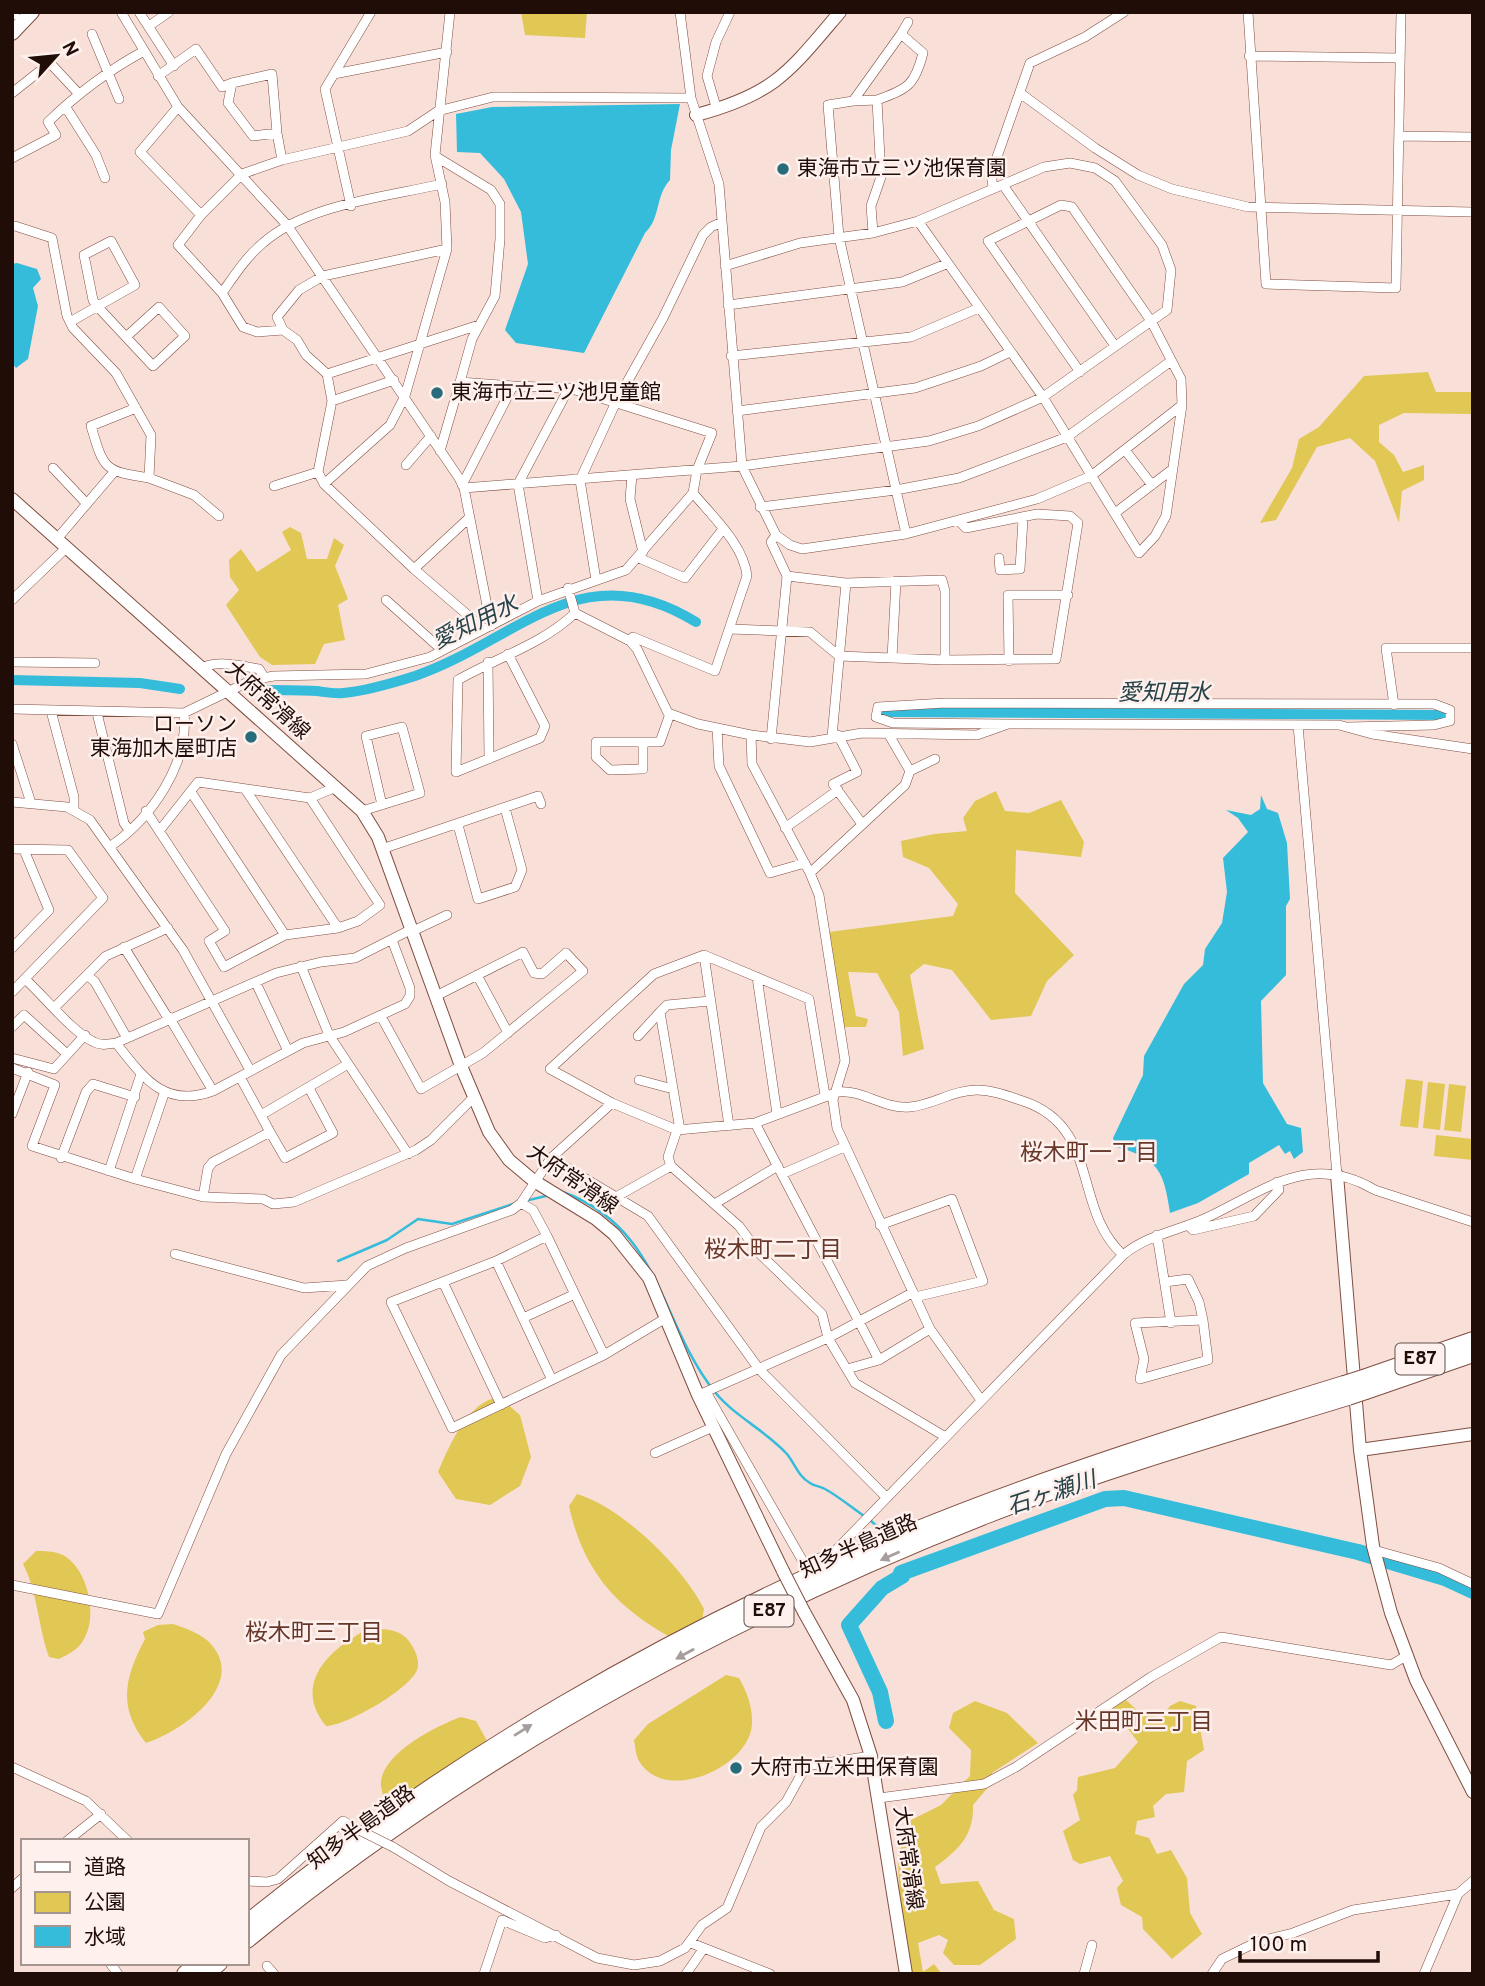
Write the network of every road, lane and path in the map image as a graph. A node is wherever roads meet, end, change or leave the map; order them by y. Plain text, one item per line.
1 (32, 12) edge
2 (121, 12) edge
3 (139, 12) edge
4 (169, 12) edge
5 (371, 12) edge
6 (450, 12) edge
7 (680, 12) edge
8 (730, 12) edge
9 (840, 12) edge
10 (1124, 12) edge
11 (1248, 12) edge
12 (1401, 12) edge
13 (908, 22) dead end
14 (149, 26) junction
15 (12, 33) edge
16 (92, 34) dead end
17 (901, 34) junction
18 (144, 51) junction
19 (447, 52) junction
20 (1249, 56) junction
21 (1400, 58) junction
22 (174, 66) junction
23 (107, 71) junction
24 (334, 74) junction
25 (158, 76) junction
26 (232, 83) junction
27 (12, 93) edge
28 (1020, 93) junction
29 (79, 94) junction
30 (691, 98) junction
31 (120, 99) dead end
32 (853, 100) junction
33 (877, 100) junction
34 (65, 106) junction
35 (178, 107) junction
36 (717, 110) junction
37 (438, 111) junction
38 (696, 115) junction
39 (277, 133) junction
40 (1400, 136) junction
41 (1473, 136) edge
42 (12, 145) edge
43 (336, 148) junction
44 (435, 155) junction
45 (15, 156) edge
46 (282, 160) junction
47 (242, 174) junction
48 (105, 178) dead end
49 (442, 184) junction
50 (998, 186) junction
51 (351, 206) junction
52 (1261, 206) junction
53 (1397, 211) junction
54 (1472, 212) edge
55 (201, 215) junction
56 (1027, 220) junction
57 (918, 221) junction
58 (722, 222) junction
59 (287, 225) junction
60 (13, 226) edge
61 (873, 233) junction
62 (839, 237) junction
63 (447, 249) junction
64 (946, 264) junction
65 (725, 267) junction
66 (323, 276) junction
67 (850, 289) junction
68 (222, 293) junction
69 (727, 304) junction
70 (97, 306) junction
71 (979, 307) junction
72 (1150, 321) junction
73 (70, 322) junction
74 (479, 325) junction
75 (283, 330) junction
76 (126, 337) junction
77 (862, 341) junction
78 (421, 345) junction
79 (1115, 346) junction
80 (1010, 352) junction
81 (379, 356) junction
82 (731, 356) junction
83 (1171, 361) junction
84 (1080, 372) junction
85 (327, 373) junction
86 (394, 380) junction
87 (460, 382) junction
88 (513, 386) junction
89 (569, 388) junction
90 (874, 394) junction
91 (405, 396) junction
92 (1043, 397) junction
93 (332, 401) junction
94 (616, 402) junction
95 (1182, 405) junction
96 (136, 408) junction
97 (737, 411) junction
98 (431, 436) junction
99 (1068, 437) junction
100 (887, 448) junction
101 (1125, 450) junction
102 (440, 451) junction
103 (406, 465) dead end
104 (742, 466) junction
105 (53, 468) dead end
106 (697, 470) junction
107 (1170, 471) junction
108 (114, 472) junction
109 (318, 472) junction
110 (632, 475) junction
111 (1091, 476) junction
112 (149, 478) junction
113 (580, 480) junction
114 (324, 484) junction
115 (518, 484) junction
116 (1152, 485) junction
117 (274, 486) dead end
118 (463, 486) junction
119 (896, 490) junction
120 (693, 493) junction
121 (12, 499) edge
122 (87, 504) junction
123 (760, 507) junction
124 (1115, 513) junction
125 (219, 516) dead end
126 (470, 517) junction
127 (1023, 519) junction
128 (959, 521) junction
129 (723, 529) junction
130 (906, 534) junction
131 (776, 535) junction
132 (61, 544) junction
133 (641, 555) junction
134 (999, 558) dead end
135 (414, 569) junction
136 (787, 576) junction
137 (596, 580) junction
138 (896, 581) junction
139 (846, 583) junction
140 (12, 584) edge
141 (20, 592) junction
142 (568, 592) junction
143 (1068, 595) junction
144 (12, 600) edge
145 (386, 600) dead end
146 (538, 601) junction
147 (575, 611) junction
148 (488, 628) junction
149 (730, 629) junction
150 (781, 629) junction
151 (630, 641) junction
152 (1473, 648) edge
153 (442, 650) junction
154 (508, 654) junction
155 (839, 656) junction
156 (892, 658) junction
157 (944, 660) junction
158 (1009, 661) junction
159 (12, 662) edge
160 (488, 662) junction
161 (95, 663) dead end
162 (201, 669) junction
163 (264, 677) junction
164 (229, 692) junction
165 (1394, 705) junction
166 (12, 709) edge
167 (51, 711) junction
168 (97, 713) junction
169 (184, 713) junction
170 (670, 714) junction
171 (1008, 724) junction
172 (1298, 725) junction
173 (1348, 727) junction
174 (717, 728) junction
175 (751, 735) junction
176 (889, 735) junction
177 (835, 736) junction
178 (771, 739) junction
179 (643, 742) junction
180 (12, 744) edge
181 (1473, 749) edge
182 (489, 759) junction
183 (935, 759) dead end
184 (910, 771) junction
185 (336, 787) junction
186 (245, 789) junction
187 (838, 790) junction
188 (191, 792) junction
189 (310, 799) junction
190 (12, 802) edge
191 (31, 803) junction
192 (541, 804) dead end
193 (382, 805) junction
194 (505, 808) junction
195 (74, 811) junction
196 (146, 811) junction
197 (362, 811) junction
198 (862, 824) junction
199 (458, 825) junction
200 (785, 828) junction
201 (129, 830) junction
202 (160, 830) junction
203 (111, 846) junction
204 (12, 849) edge
205 (382, 849) junction
206 (23, 850) junction
207 (805, 863) junction
208 (810, 873) junction
209 (447, 915) dead end
210 (168, 928) junction
211 (338, 928) junction
212 (412, 930) junction
213 (285, 935) junction
214 (392, 940) junction
215 (13, 943) edge
216 (124, 947) junction
217 (704, 955) junction
218 (301, 966) junction
219 (87, 975) junction
220 (477, 975) junction
221 (757, 977) junction
222 (25, 979) junction
223 (257, 983) junction
224 (12, 992) edge
225 (436, 996) junction
226 (212, 1000) junction
227 (710, 1001) junction
228 (55, 1007) junction
229 (660, 1012) junction
230 (169, 1017) junction
231 (383, 1020) dead end
232 (12, 1027) edge
233 (508, 1033) junction
234 (85, 1035) junction
235 (329, 1035) junction
236 (638, 1036) dead end
237 (127, 1038) junction
238 (116, 1043) junction
239 (288, 1051) junction
240 (67, 1054) junction
241 (12, 1058) edge
242 (348, 1063) junction
243 (461, 1066) junction
244 (12, 1068) edge
245 (250, 1070) junction
246 (28, 1072) junction
247 (141, 1074) junction
248 (240, 1077) junction
249 (639, 1080) dead end
250 (309, 1088) junction
251 (673, 1089) junction
252 (213, 1091) junction
253 (838, 1092) junction
254 (164, 1094) junction
255 (825, 1095) junction
256 (135, 1097) junction
257 (473, 1098) junction
258 (612, 1103) junction
259 (12, 1114) edge
260 (777, 1114) junction
261 (261, 1115) junction
262 (755, 1123) junction
263 (729, 1126) junction
264 (678, 1130) junction
265 (270, 1132) junction
266 (844, 1147) junction
267 (408, 1154) junction
268 (61, 1157) junction
269 (551, 1157) junction
270 (671, 1166) junction
271 (780, 1170) junction
272 (109, 1171) junction
273 (1337, 1175) junction
274 (135, 1179) junction
275 (534, 1181) junction
276 (1278, 1182) junction
277 (203, 1197) junction
278 (616, 1197) junction
279 (521, 1203) junction
280 (716, 1203) junction
281 (1473, 1222) edge
282 (880, 1225) junction
283 (1188, 1225) junction
284 (1157, 1235) junction
285 (547, 1236) junction
286 (175, 1254) dead end
287 (1123, 1255) junction
288 (496, 1261) junction
289 (443, 1282) junction
290 (1165, 1282) junction
291 (347, 1284) junction
292 (575, 1293) junction
293 (914, 1295) junction
294 (523, 1318) junction
295 (666, 1318) junction
296 (1203, 1320) junction
297 (860, 1321) junction
298 (1171, 1322) junction
299 (930, 1329) junction
300 (828, 1338) junction
301 (1473, 1340) edge
302 (1473, 1354) edge
303 (604, 1355) junction
304 (879, 1360) junction
305 (759, 1369) junction
306 (847, 1369) junction
307 (552, 1380) junction
308 (1366, 1384) junction
309 (1346, 1390) junction
310 (702, 1394) junction
311 (981, 1400) junction
312 (501, 1405) junction
313 (713, 1427) junction
314 (1473, 1434) edge
315 (944, 1436) junction
316 (1360, 1450) junction
317 (655, 1454) dead end
318 (886, 1497) junction
319 (1374, 1550) junction
320 (1473, 1584) edge
321 (12, 1585) edge
322 (1406, 1656) junction
323 (872, 1756) junction
324 (12, 1767) edge
325 (1473, 1793) edge
326 (879, 1798) junction
327 (101, 1814) junction
328 (70, 1839) edge
329 (126, 1839) edge
330 (248, 1881) edge
331 (1473, 1881) edge
332 (1458, 1894) junction
333 (248, 1922) edge
334 (556, 1935) junction
335 (248, 1939) edge
336 (691, 1943) junction
337 (1092, 1945) dead end
338 (704, 1948) junction
339 (484, 1974) edge
340 (686, 1974) edge
341 (770, 1974) edge
342 (906, 1974) edge
343 (1084, 1974) edge
344 (1212, 1974) edge
345 (1424, 1974) edge

1 - 15 main road
2 - 18 street
3 - 14 street
4 - 14 street
5 - 24 street
6 - 19 street
7 - 30 street
8 - 36 street
9 - 36 main road
10 - 28 street
11 - 20 street
12 - 21 street
13 - 17 street
14 - 22 street
16 - 23 street
17 - 32 street
17 - 33 street
18 - 23 street
18 - 25 street
19 - 24 street
19 - 37 street
20 - 21 street
20 - 52 street
21 - 40 street
22 - 25 street
22 - 26 street
23 - 29 street
23 - 31 street
24 - 43 street
25 - 35 street
26 - 39 street
26 - 39 street
27 - 29 street
28 - 50 street
28 - 52 street
29 - 34 street
30 - 37 street
30 - 38 street
32 - 33 street
32 - 62 street
33 - 61 street
34 - 45 street
34 - 48 street
35 - 47 street
35 - 55 street
36 - 38 main road
37 - 43 street
37 - 44 street
38 - 58 street
39 - 46 street
40 - 41 street
40 - 53 street
42 - 45 street
43 - 46 street
43 - 51 street
44 - 49 street
44 - 74 street
46 - 47 street
47 - 55 street
47 - 59 street
49 - 51 street
49 - 63 street
50 - 56 street
50 - 57 street
50 - 72 street
51 - 59 street
52 - 53 street
52 - 53 street
53 - 54 street
55 - 68 street
56 - 72 street
56 - 79 street
56 - 84 street
57 - 61 street
57 - 64 street
58 - 65 street
58 - 94 street
59 - 66 street
59 - 68 street
60 - 73 street
61 - 62 street
62 - 65 street
62 - 67 street
63 - 66 street
63 - 78 street
64 - 67 street
64 - 71 street
65 - 69 street
66 - 75 street
66 - 81 street
67 - 69 street
67 - 77 street
68 - 75 street
69 - 82 street
70 - 70 street
70 - 73 street
70 - 76 street
71 - 77 street
71 - 80 street
72 - 79 street
72 - 83 street
73 - 96 street
74 - 78 street
74 - 87 street
75 - 85 street
76 - 76 street
77 - 82 street
77 - 90 street
78 - 81 street
78 - 91 street
79 - 84 street
80 - 90 street
80 - 92 street
81 - 85 street
81 - 86 street
82 - 97 street
83 - 95 street
83 - 99 street
84 - 92 street
85 - 93 street
86 - 91 street
86 - 93 street
87 - 88 street
87 - 102 street
88 - 89 street
88 - 118 street
89 - 94 street
89 - 115 street
90 - 97 street
90 - 100 street
91 - 98 street
91 - 114 street
92 - 99 street
92 - 100 street
93 - 109 street
94 - 106 street
94 - 113 street
95 - 101 street
95 - 107 street
96 - 108 street
96 - 112 street
97 - 104 street
98 - 102 street
98 - 103 street
99 - 111 street
99 - 119 street
100 - 104 street
100 - 119 street
101 - 111 street
101 - 116 street
102 - 118 street
104 - 106 street
104 - 123 street
105 - 122 street
106 - 110 street
106 - 120 street
107 - 116 street
107 - 124 street
108 - 112 street
108 - 122 street
109 - 114 street
109 - 117 street
110 - 113 street
110 - 133 street
111 - 124 street
111 - 128 street
112 - 125 street
113 - 115 street
113 - 137 street
114 - 135 street
115 - 118 street
115 - 146 street
116 - 124 street
118 - 126 street
119 - 123 street
119 - 130 street
120 - 129 street
120 - 133 street
121 - 132 main road, 大府常滑線
122 - 132 street
123 - 131 street
126 - 135 street
126 - 148 street
127 - 128 street
127 - 134 street
127 - 143 street
128 - 130 street
129 - 133 street
129 - 149 street
130 - 131 street
131 - 136 street
132 - 141 street
132 - 162 main road, 大府常滑線
133 - 137 street
135 - 148 street
136 - 139 street
136 - 150 street
137 - 142 street
138 - 139 street
138 - 156 street
138 - 157 street
139 - 155 street
140 - 141 street
141 - 144 street
142 - 146 street
142 - 147 street
143 - 158 street
143 - 158 street
145 - 153 street
146 - 148 street
147 - 151 street
147 - 154 street
148 - 153 street
149 - 150 street
149 - 151 street
150 - 155 street
150 - 178 street
151 - 170 street
152 - 165 street
153 - 163 street
154 - 160 street
154 - 182 street
155 - 156 street
155 - 177 street
156 - 157 street
157 - 158 street
159 - 161 street
160 - 182 street
160 - 182 street
162 - 163 street
162 - 164 main road, 大府常滑線
163 - 164 street
164 - 169 street
164 - 185 main road, 大府常滑線
165 - 171 street
165 - 173 street
166 - 167 street
167 - 168 street
167 - 195 street
168 - 169 street
168 - 201 street
169 - 196 street
170 - 174 street
170 - 179 street
171 - 172 street
171 - 176 street
172 - 173 street
172 - 273 street
173 - 181 street
174 - 175 street
174 - 207 street
175 - 178 street
175 - 200 street
176 - 177 street
176 - 184 street
177 - 178 street
177 - 187 street
179 - 179 street
180 - 191 street
183 - 184 street
184 - 198 street
185 - 189 street
185 - 197 main road, 大府常滑線
186 - 188 street
186 - 189 street
186 - 211 street
187 - 198 street
187 - 200 street
188 - 202 street
188 - 213 street
189 - 211 street
190 - 191 street
191 - 195 street
192 - 194 street
193 - 193 street
193 - 197 street
194 - 199 street
194 - 199 street
195 - 203 street
196 - 201 street
196 - 202 street
197 - 205 main road, 大府常滑線
198 - 208 street
199 - 205 street
200 - 207 street
201 - 203 street
202 - 213 street
203 - 210 street
204 - 206 street
205 - 212 main road, 大府常滑線
206 - 215 street
206 - 222 street
207 - 208 street
208 - 253 street
209 - 212 street
210 - 216 street
210 - 226 street
211 - 213 street
212 - 214 street
212 - 225 main road, 大府常滑線
214 - 218 street
214 - 235 street
216 - 219 street
216 - 230 street
217 - 221 street
217 - 227 street
217 - 258 street
218 - 223 street
218 - 235 street
219 - 228 street
219 - 237 street
220 - 225 street
220 - 233 street
220 - 233 street
221 - 255 street
221 - 260 street
222 - 224 street
222 - 228 street
223 - 226 street
223 - 239 street
225 - 243 main road, 大府常滑線
226 - 230 street
226 - 245 street
227 - 229 street
227 - 263 street
228 - 234 street
229 - 236 street
229 - 251 street
230 - 237 street
230 - 252 street
231 - 243 street
232 - 240 street
233 - 243 street
234 - 238 street
234 - 240 street
235 - 239 street
235 - 242 street
237 - 238 street
238 - 247 street
239 - 245 street
240 - 241 street
242 - 250 street
242 - 267 street
243 - 257 main road, 大府常滑線
244 - 246 street
245 - 248 street
246 - 259 street
246 - 268 street
247 - 254 street
247 - 256 street
248 - 252 street
248 - 261 street
249 - 251 street
250 - 261 street
250 - 265 street
251 - 264 street
252 - 254 street
253 - 255 street
253 - 266 street
253 - 287 street
254 - 274 street
255 - 260 street
256 - 268 street
256 - 272 street
257 - 267 street
257 - 275 main road, 大府常滑線
258 - 264 street
258 - 269 street
260 - 262 street
261 - 265 street
262 - 263 street
262 - 271 street
263 - 264 street
264 - 270 street
265 - 277 street
266 - 271 street
266 - 282 street
267 - 277 street
268 - 272 street
269 - 275 street
269 - 278 street
270 - 278 street
270 - 280 street
271 - 280 street
271 - 297 street
272 - 274 street
273 - 276 street
273 - 281 street
273 - 316 main road
274 - 277 street
275 - 279 street
275 - 295 main road, 大府常滑線
276 - 283 street
276 - 283 street
278 - 305 street
279 - 285 street
279 - 291 street
280 - 300 street
282 - 293 street
282 - 293 street
283 - 284 street
284 - 287 street
284 - 290 street
285 - 288 street
285 - 292 street
286 - 291 street
287 - 311 street
288 - 289 street
288 - 294 street
289 - 312 street
289 - 312 street
290 - 296 street
290 - 298 street
291 - 321 street
292 - 294 street
292 - 303 street
293 - 297 street
293 - 299 street
294 - 307 street
295 - 303 street
295 - 310 main road, 大府常滑線
296 - 298 street
296 - 298 street
297 - 300 street
297 - 304 street
299 - 304 street
299 - 311 street
300 - 305 street
300 - 306 street
301 - 308 highway, 知多半島道路 / E87
302 - 308 highway, 知多半島道路 / E87
303 - 307 street
304 - 306 street
305 - 310 street
305 - 318 street
306 - 315 street
307 - 312 street
308 - 309 highway, 知多半島道路 / E87, bridge
333 -> 309 highway, 知多半島道路 / E87
309 -> 335 highway, 知多半島道路 / E87
310 - 313 main road, 大府常滑線
310 - 318 street
311 - 315 street
313 - 317 street
313 - 323 main road, 大府常滑線, bridge
314 - 316 main road
315 - 318 street
316 - 319 main road
319 - 320 street
319 - 322 main road
322 - 325 main road
322 - 326 street
323 - 326 main road, 大府常滑線
323 - 336 street
324 - 327 street
326 - 342 main road, 大府常滑線
327 - 328 street
327 - 329 street
330 - 334 street, bridge
331 - 332 street
332 - 344 street
332 - 345 street
334 - 336 street
334 - 339 street
336 - 338 street
337 - 343 street
338 - 340 street
338 - 341 street

